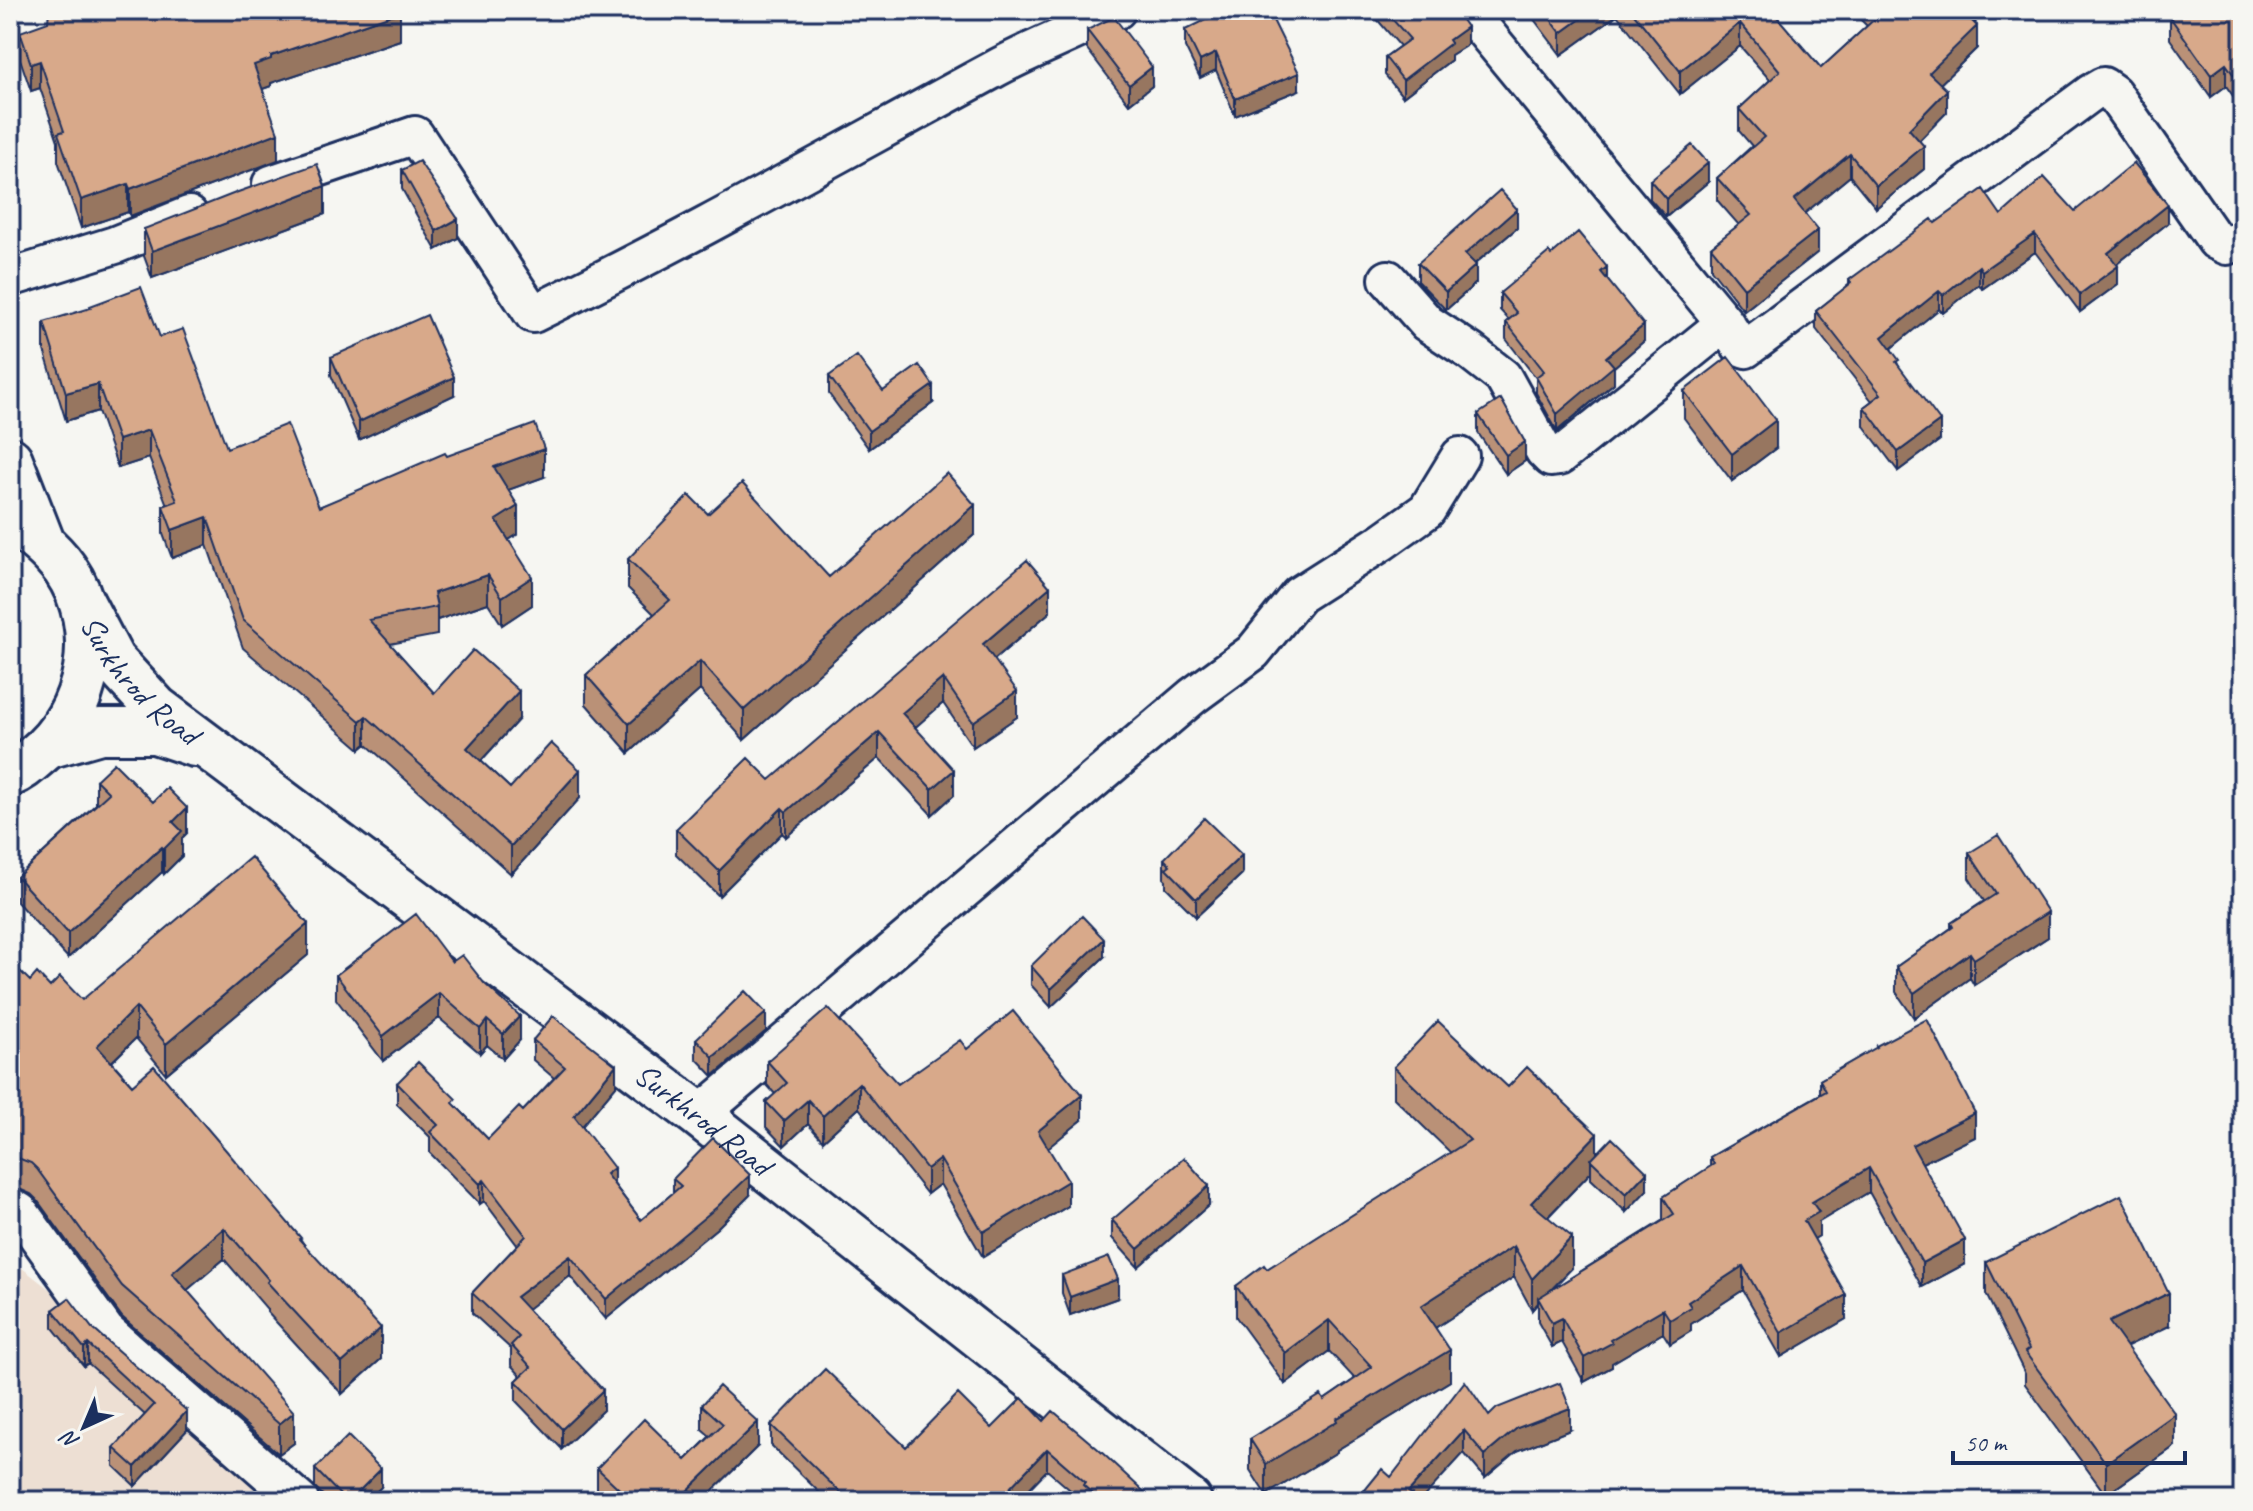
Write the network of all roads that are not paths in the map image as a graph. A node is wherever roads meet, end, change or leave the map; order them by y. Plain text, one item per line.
1 (1117, 10) edge
2 (1467, 10) edge
3 (2243, 238) edge
4 (10, 278) edge
5 (1388, 279) dead end
6 (1725, 323) junction
7 (1460, 456) dead end
8 (10, 460) edge
9 (26, 531) edge
10 (82, 603) junction
11 (51, 745) junction
12 (208, 748) junction
13 (10, 774) edge
14 (699, 1115) junction
15 (10, 1206) edge
16 (300, 1501) edge
17 (1189, 1501) edge

1 - 4 street
2 - 6 street
3 - 6 street
5 - 6 street
7 - 14 street
8 - 9 main road, Surkhrod Road
9 - 10 main road, Surkhrod Road
10 - 11 main road
10 - 12 main road, Surkhrod Road
11 - 12 main road, Surkhrod Road
11 - 13 main road
12 - 14 main road, Surkhrod Road
14 - 17 main road, Surkhrod Road
15 - 16 street

